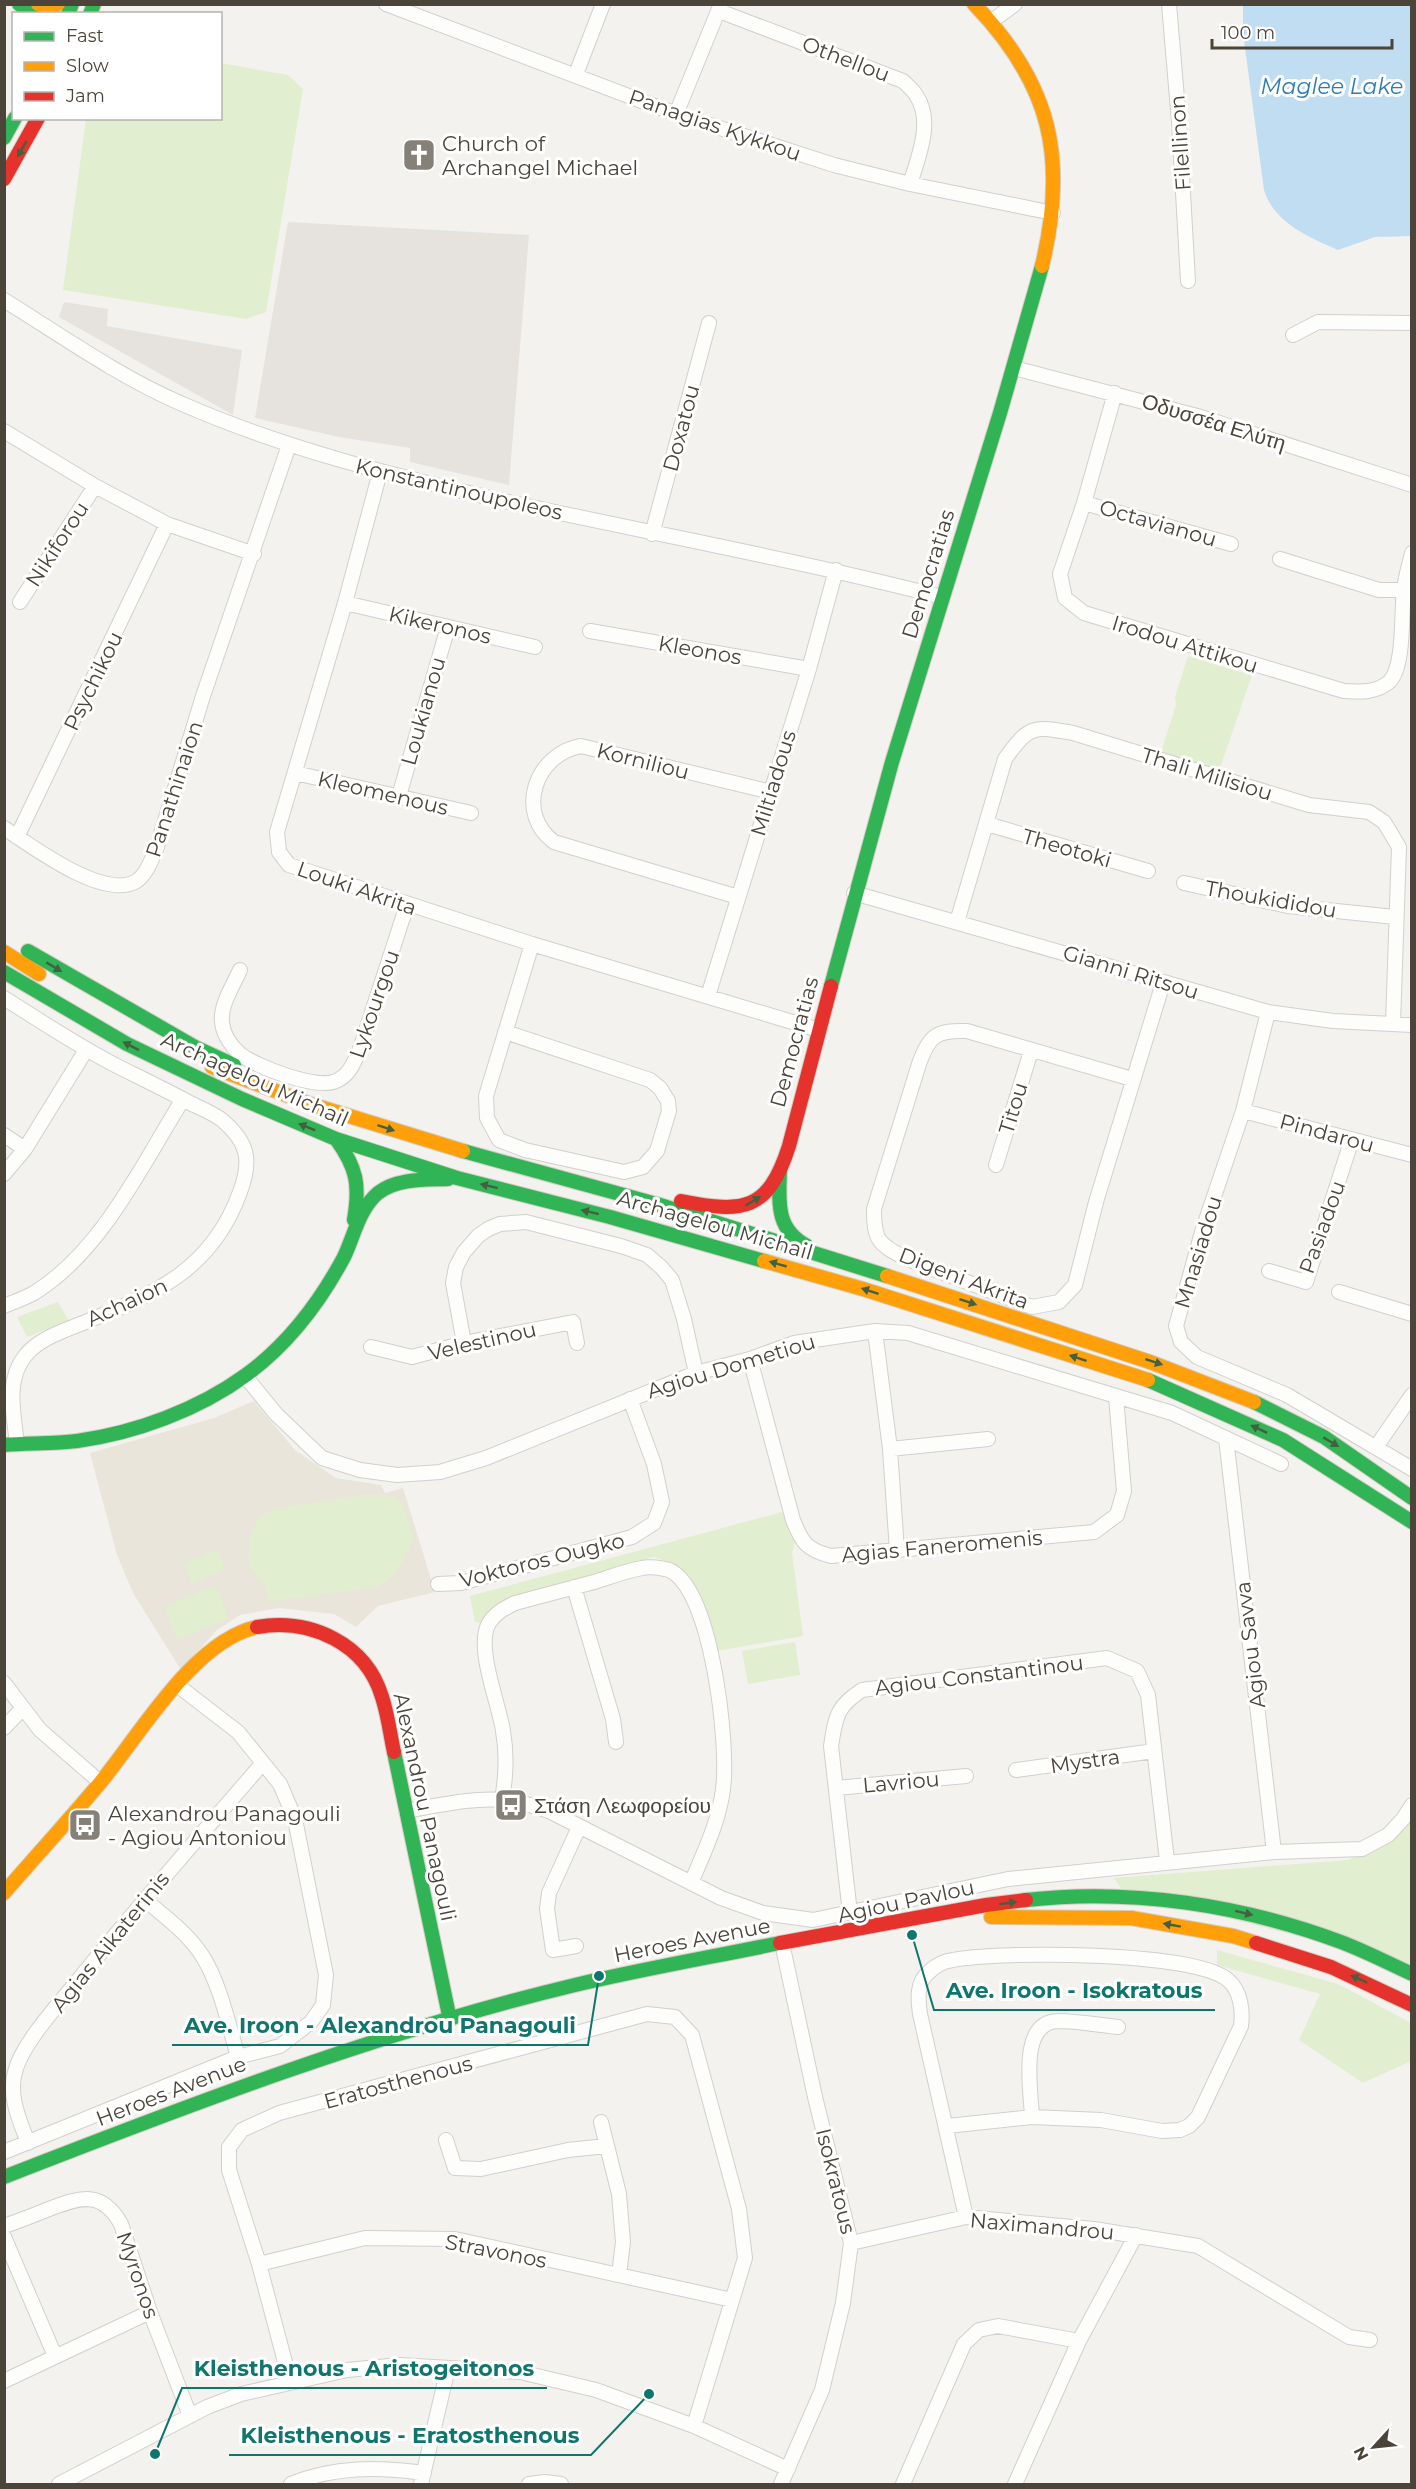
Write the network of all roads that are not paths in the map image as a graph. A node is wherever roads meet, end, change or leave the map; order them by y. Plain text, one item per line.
1 (38, 4) edge
2 (58, 4) edge
3 (386, 4) edge
4 (603, 4) edge
5 (974, 4) edge
6 (1015, 4) edge
7 (1169, 4) edge
8 (720, 8) edge
9 (992, 21) junction
10 (576, 75) junction
11 (676, 114) junction
12 (14, 120) edge
13 (37, 120) edge
14 (4, 138) edge
15 (4, 179) edge
16 (910, 184) junction
17 (1053, 213) junction
18 (1188, 281) dead end
19 (4, 300) edge
20 (709, 323) dead end
21 (1412, 323) edge
22 (1293, 335) dead end
23 (1014, 369) junction
24 (1115, 393) junction
25 (6, 434) edge
26 (290, 445) junction
27 (380, 472) junction
28 (1412, 485) edge
29 (95, 486) junction
30 (1084, 503) junction
31 (168, 524) junction
32 (652, 534) junction
33 (1231, 544) dead end
34 (254, 554) junction
35 (1412, 554) edge
36 (1280, 559) dead end
37 (836, 570) junction
38 (1404, 590) junction
39 (942, 597) junction
40 (20, 602) dead end
41 (345, 603) junction
42 (448, 627) junction
43 (590, 631) dead end
44 (535, 647) dead end
45 (809, 669) junction
46 (295, 773) junction
47 (771, 792) junction
48 (399, 796) junction
49 (471, 813) dead end
50 (987, 824) junction
51 (4, 828) edge
52 (17, 837) junction
53 (1148, 871) dead end
54 (1184, 883) dead end
55 (854, 893) junction
56 (738, 897) junction
57 (407, 905) junction
58 (1395, 917) junction
59 (957, 922) junction
60 (4, 936) edge
61 (532, 944) junction
62 (4, 952) edge
63 (240, 970) dead end
64 (4, 972) edge
65 (1163, 983) junction
66 (56, 984) dead end
67 (4, 987) edge
68 (708, 996) junction
69 (4, 998) edge
70 (1268, 1012) junction
71 (1393, 1024) junction
72 (1412, 1025) edge
73 (819, 1030) junction
74 (505, 1032) junction
75 (161, 1044) dead end
76 (86, 1050) junction
77 (1030, 1051) junction
78 (1132, 1079) junction
79 (183, 1099) junction
80 (311, 1103) junction
81 (1243, 1111) junction
82 (278, 1116) junction
83 (4, 1135) edge
84 (336, 1139) junction
85 (1352, 1139) junction
86 (25, 1149) junction
87 (1412, 1155) edge
88 (996, 1165) dead end
89 (780, 1170) junction
90 (4, 1174) edge
91 (457, 1178) junction
92 (614, 1192) junction
93 (351, 1237) junction
94 (842, 1260) junction
95 (1269, 1271) dead end
96 (1339, 1292) dead end
97 (4, 1306) edge
98 (1412, 1314) edge
99 (875, 1331) junction
100 (464, 1343) junction
101 (577, 1343) dead end
102 (370, 1347) dead end
103 (750, 1359) junction
104 (696, 1373) junction
105 (245, 1376) junction
106 (1412, 1395) edge
107 (1116, 1397) junction
108 (630, 1399) junction
109 (1226, 1438) junction
110 (988, 1439) dead end
111 (11, 1444) edge
112 (1376, 1447) junction
113 (890, 1449) junction
114 (1365, 1462) junction
115 (1281, 1464) dead end
116 (1412, 1469) edge
117 (1412, 1486) edge
118 (1412, 1498) edge
119 (1408, 1527) edge
120 (897, 1551) junction
121 (438, 1584) dead end
122 (574, 1587) junction
123 (4, 1683) edge
124 (177, 1684) junction
125 (22, 1709) junction
126 (4, 1728) edge
127 (616, 1742) dead end
128 (1154, 1751) junction
129 (263, 1763) junction
130 (1016, 1770) dead end
131 (966, 1776) dead end
132 (100, 1782) junction
133 (836, 1788) junction
134 (502, 1799) junction
135 (1412, 1805) edge
136 (406, 1811) junction
137 (579, 1827) junction
138 (1274, 1852) junction
139 (1167, 1861) junction
140 (692, 1883) junction
141 (4, 1893) edge
142 (144, 1899) junction
143 (850, 1913) junction
144 (951, 1913) junction
145 (782, 1943) junction
146 (576, 1946) dead end
147 (1412, 1974) edge
148 (1412, 2004) edge
149 (450, 2020) junction
150 (1118, 2027) dead end
151 (238, 2057) junction
152 (1032, 2116) junction
153 (601, 2122) dead end
154 (947, 2126) junction
155 (446, 2140) dead end
156 (28, 2143) junction
157 (606, 2146) junction
158 (4, 2152) edge
159 (4, 2177) edge
160 (966, 2217) junction
161 (4, 2226) edge
162 (1136, 2235) junction
163 (4, 2237) edge
164 (851, 2242) junction
165 (259, 2264) junction
166 (619, 2275) junction
167 (732, 2300) junction
168 (150, 2312) junction
169 (1370, 2340) dead end
170 (1080, 2341) junction
171 (56, 2356) junction
172 (448, 2368) junction
173 (4, 2380) edge
174 (290, 2381) junction
175 (190, 2416) junction
176 (694, 2426) junction
177 (788, 2469) junction
178 (423, 2478) edge
179 (59, 2484) edge
180 (291, 2484) edge
181 (529, 2484) edge
182 (561, 2484) edge
183 (781, 2484) edge
184 (903, 2484) edge
185 (1015, 2484) edge

1 - 2 main road
3 - 10 street, Panagias Kykkou
4 - 10 street
5 - 9 main road, Democratias
6 - 9 street
7 - 18 street, Filellinon
8 - 11 street
8 - 16 street, Othellou
9 - 17 main road, Democratias
10 - 11 street, Panagias Kykkou
11 - 16 street, Panagias Kykkou
12 - 14 main road
13 -> 15 main road
16 - 17 street, Panagias Kykkou
17 - 23 main road, Democratias
19 - 26 street, Konstantinoupoleos
20 - 32 street, Doxatou
21 - 22 street
23 - 24 street, Οδυσσέα Ελύτη
23 - 39 main road, Democratias
24 - 28 street, Οδυσσέα Ελύτη
24 - 30 street, Irodou Attikou
25 - 29 street
26 - 27 street, Konstantinoupoleos
26 - 34 street, Panathinaion
27 - 32 street, Konstantinoupoleos
27 - 41 street, Louki Akrita
29 - 31 street
29 - 40 street, Nikiforou
30 - 33 street, Octavianou
30 - 38 street, Irodou Attikou
31 - 34 street
31 - 52 street, Psychikou
32 - 37 street, Konstantinoupoleos
34 - 52 street, Panathinaion
35 - 38 street, Irodou Attikou
36 - 38 street
37 - 39 street, Konstantinoupoleos
37 - 45 street, Miltiadous
39 - 55 main road, Democratias
41 - 42 street, Kikeronos
41 - 46 street, Louki Akrita
42 - 44 street, Kikeronos
42 - 48 street, Loukianou
43 - 45 street, Kleonos
45 - 47 street, Miltiadous
46 - 48 street, Kleomenous
46 - 57 street, Louki Akrita
47 - 56 street, Miltiadous
47 - 56 street, Korniliou
48 - 49 street, Kleomenous
50 - 53 street, Theotoki
50 - 58 street, Thali Milisiou
50 - 59 street, Thali Milisiou
51 - 52 street, Panathinaion
54 - 58 street, Thoukididou
55 - 59 street, Gianni Ritsou
55 - 73 main road, Democratias
56 - 68 street, Miltiadous
57 - 61 street, Louki Akrita
57 - 63 street, Lykourgou
58 - 71 street, Thali Milisiou
59 - 65 street, Gianni Ritsou
60 -> 80 main road
61 - 68 street, Louki Akrita
61 - 74 street
62 - 66 main road
82 -> 64 main road, Archagelou Michail
65 - 70 street, Gianni Ritsou
65 - 78 street, Digeni Akrita
67 - 82 main road
68 - 73 street, Louki Akrita
69 - 76 street, Achaion
70 - 71 street, Gianni Ritsou
70 - 81 street, Mnasiadou
71 - 72 street, Gianni Ritsou
73 - 89 main road, Democratias
74 - 74 street
75 - 80 main road, Archagelou Michail
76 - 79 street, Achaion
76 - 86 street
77 - 78 street, Digeni Akrita
77 - 78 street, Digeni Akrita
77 - 88 street, Titou
79 - 97 street
79 - 111 street, Achaion
80 -> 92 main road, Archagelou Michail
81 - 85 street, Pindarou
81 - 112 street, Mnasiadou
84 -> 82 main road, Archagelou Michail
83 - 86 street
84 - 91 main road, Archagelou Michail
84 - 93 main road
85 - 87 street, Pindarou
85 - 95 street, Pasiadou
86 - 90 street
92 -> 89 main road, Democratias
89 - 94 main road, Democratias
91 - 93 main road
119 -> 91 main road, Archagelou Michail
92 - 94 main road, Archagelou Michail
93 - 105 main road
94 -> 114 main road, Archagelou Michail
96 - 98 street
99 - 103 street, Agiou Dometiou
99 - 107 street, Agiou Dometiou
99 - 113 street
100 - 101 street, Velestinou
100 - 102 street, Velestinou
100 - 104 street
103 - 104 street, Agiou Dometiou
103 - 120 street, Agias Faneromenis
104 - 108 street, Agiou Dometiou
105 - 108 street, Agiou Dometiou
105 - 111 main road
106 - 112 street
107 - 109 street, Agiou Dometiou
107 - 120 street, Agias Faneromenis
108 - 121 street, Voktoros Ougko
109 - 115 street, Agiou Dometiou
109 - 138 street, Agiou Savva
110 - 113 street
112 - 116 street, Mnasiadou
113 - 120 street
114 - 117 main road
114 - 118 main road, Archagelou Michail
122 - 127 street
122 - 134 street
122 - 140 street
123 - 125 street
124 - 129 street
124 - 132 main road, Alexandrou Panagouli
124 - 136 main road, Alexandrou Panagouli
125 - 126 street
125 - 132 street
128 - 130 street, Mystra
128 - 133 street, Agiou Constantinou
128 - 139 street, Agiou Constantinou
129 - 142 street, Agias Aikaterinis
129 - 151 street
131 - 133 street, Lavriou
132 - 141 main road, Alexandrou Panagouli
133 - 143 street, Agiou Constantinou
134 - 136 street, Agiou Pavlou
134 - 137 street, Agiou Pavlou
135 - 138 street, Agiou Pavlou
136 - 149 main road, Alexandrou Panagouli
137 - 140 street, Agiou Pavlou
137 - 146 street
138 - 139 street, Agiou Pavlou
139 - 143 street, Agiou Pavlou
140 - 143 street, Agiou Pavlou
142 - 151 street
142 - 156 street, Agias Aikaterinis
144 - 145 main road, Heroes Avenue
144 -> 147 main road, Heroes Avenue
148 -> 144 main road, Heroes Avenue
145 - 149 main road, Heroes Avenue
145 - 164 street, Isokratous
149 - 159 main road, Heroes Avenue
150 - 152 street
151 - 156 street
152 - 154 street
152 - 154 street
153 - 157 street
154 - 160 street
155 - 157 street
156 - 158 street
157 - 166 street
160 - 162 street, Naximandrou
160 - 164 street, Naximandrou
161 - 168 street, Myronos
162 - 169 street, Naximandrou
162 - 170 street
163 - 171 street
164 - 177 street, Isokratous
165 - 166 street, Stravonos
165 - 167 street, Eratosthenous
165 - 174 street, Eratosthenous
166 - 167 street, Stravonos
167 - 176 street, Eratosthenous
168 - 171 street
168 - 175 street, Myronos
170 - 184 street
170 - 185 street
171 - 173 street
172 - 174 street
172 - 176 street
172 - 178 street
174 - 175 street
175 - 179 street
176 - 177 street
177 - 183 street, Isokratous
178 - 180 street
181 - 182 street

